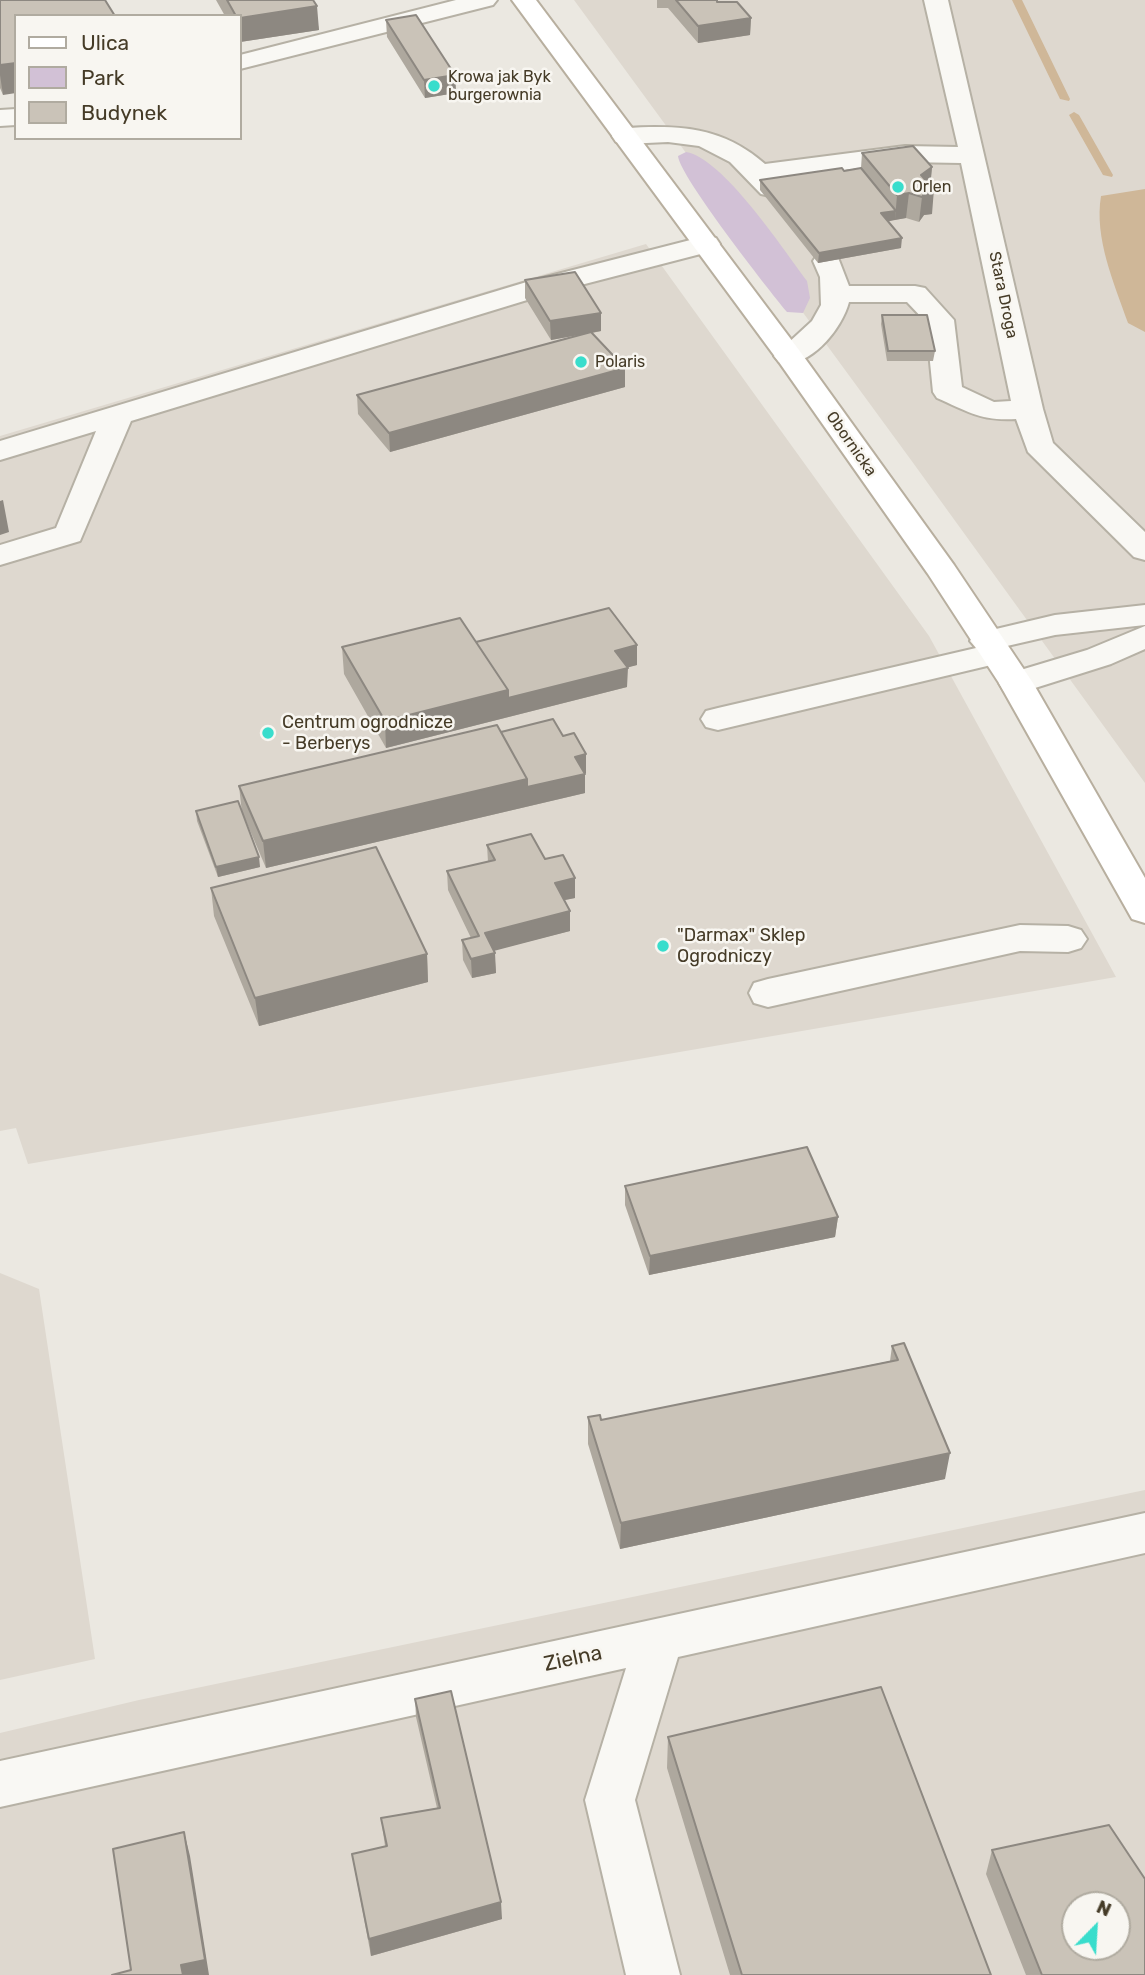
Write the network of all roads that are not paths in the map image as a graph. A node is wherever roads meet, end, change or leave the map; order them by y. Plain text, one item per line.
1 (485, 0) edge
2 (524, 0) edge
3 (936, 0) edge
4 (242, 61) edge
5 (625, 136) junction
6 (973, 155) junction
7 (706, 244) junction
8 (827, 261) edge
9 (836, 294) junction
10 (789, 356) junction
11 (1028, 409) junction
12 (118, 416) junction
13 (0, 451) edge
14 (1145, 550) edge
15 (0, 555) edge
16 (1145, 615) edge
17 (1145, 636) edge
18 (991, 647) junction
19 (1016, 682) junction
20 (718, 719) dead end
21 (1145, 910) edge
22 (1068, 939) dead end
23 (768, 993) dead end
24 (1145, 1533) edge
25 (659, 1640) junction
26 (0, 1784) edge
27 (653, 1975) edge

1 - 4 street
2 - 5 main road, Obornicka
3 - 6 street, Stara Droga
5 - 6 street
5 - 7 main road, Obornicka
6 - 11 street, Stara Droga
7 - 10 main road, Obornicka
7 - 12 street
8 - 9 street
9 - 10 street
9 - 11 street
10 - 18 main road, Obornicka
11 - 14 street, Stara Droga
12 - 13 street
12 - 15 street
16 - 18 street
17 - 19 street
18 - 19 main road, Obornicka
18 - 20 street
19 - 21 main road, Obornicka
22 - 23 street
24 - 25 street, Zielna
25 - 26 street, Zielna
25 - 27 street

